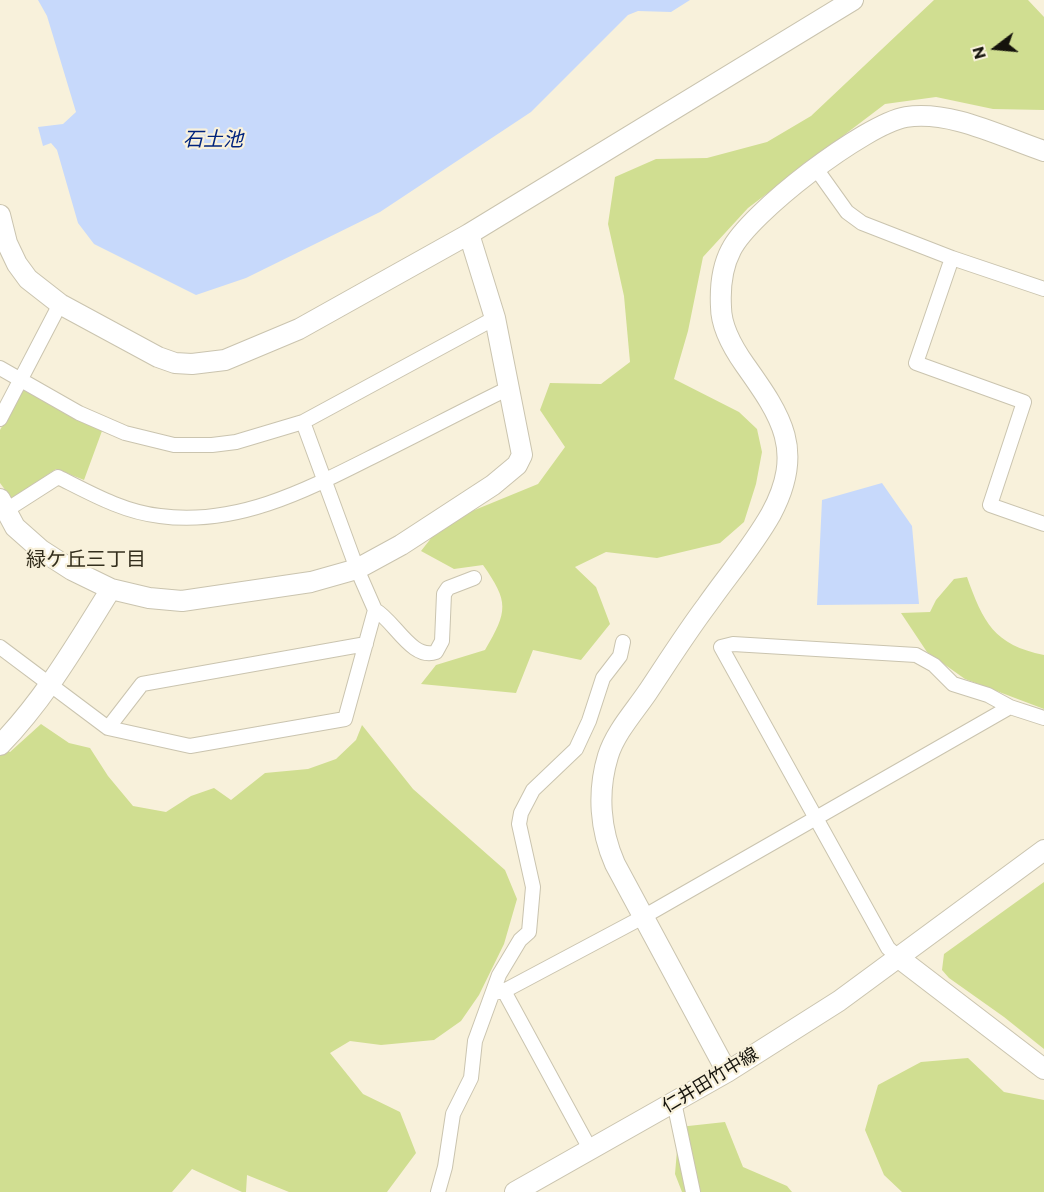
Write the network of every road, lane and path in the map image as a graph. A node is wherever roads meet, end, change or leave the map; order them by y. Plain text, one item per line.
1 (853, 0) edge
2 (1044, 151) edge
3 (817, 170) junction
4 (0, 215) edge
5 (469, 234) junction
6 (952, 258) junction
7 (1044, 289) edge
8 (60, 304) junction
9 (495, 318) junction
10 (0, 368) edge
11 (22, 380) junction
12 (510, 387) junction
13 (0, 419) edge
14 (303, 422) junction
15 (324, 481) junction
16 (4, 504) edge
17 (1044, 524) edge
18 (357, 569) junction
19 (474, 578) dead end
20 (111, 589) junction
21 (375, 610) junction
22 (623, 642) dead end
23 (366, 644) junction
24 (0, 647) edge
25 (49, 686) junction
26 (1010, 707) junction
27 (1044, 718) edge
28 (108, 728) junction
29 (0, 745) edge
30 (815, 816) junction
31 (1044, 850) edge
32 (643, 916) junction
33 (900, 958) junction
34 (499, 992) junction
35 (1044, 1069) edge
36 (727, 1072) junction
37 (674, 1102) junction
38 (590, 1149) junction
39 (438, 1192) edge
40 (515, 1192) edge
41 (693, 1192) edge

1 - 5 street
2 - 3 street
3 - 6 street
3 - 32 street
4 - 8 street
5 - 8 street
5 - 9 street
6 - 7 street
6 - 17 street
8 - 11 street
9 - 12 street
9 - 14 street
10 - 11 street
11 - 13 street
11 - 14 street
12 - 15 street
12 - 18 street
14 - 15 street
15 - 16 street
15 - 18 street
16 - 20 street
18 - 20 street
18 - 21 street
19 - 21 street
20 - 25 street
21 - 23 street
22 - 34 street
23 - 28 street
23 - 28 street
24 - 25 street
25 - 28 street
25 - 29 street
26 - 27 street
26 - 30 street
26 - 30 street
30 - 32 street
30 - 33 street
31 - 33 street, 仁井田竹中線
32 - 34 street
32 - 36 street
33 - 35 street
33 - 36 street, 仁井田竹中線
34 - 38 street
34 - 39 street
36 - 37 street, 仁井田竹中線
37 - 38 street, 仁井田竹中線
37 - 41 street
38 - 40 street, 仁井田竹中線

